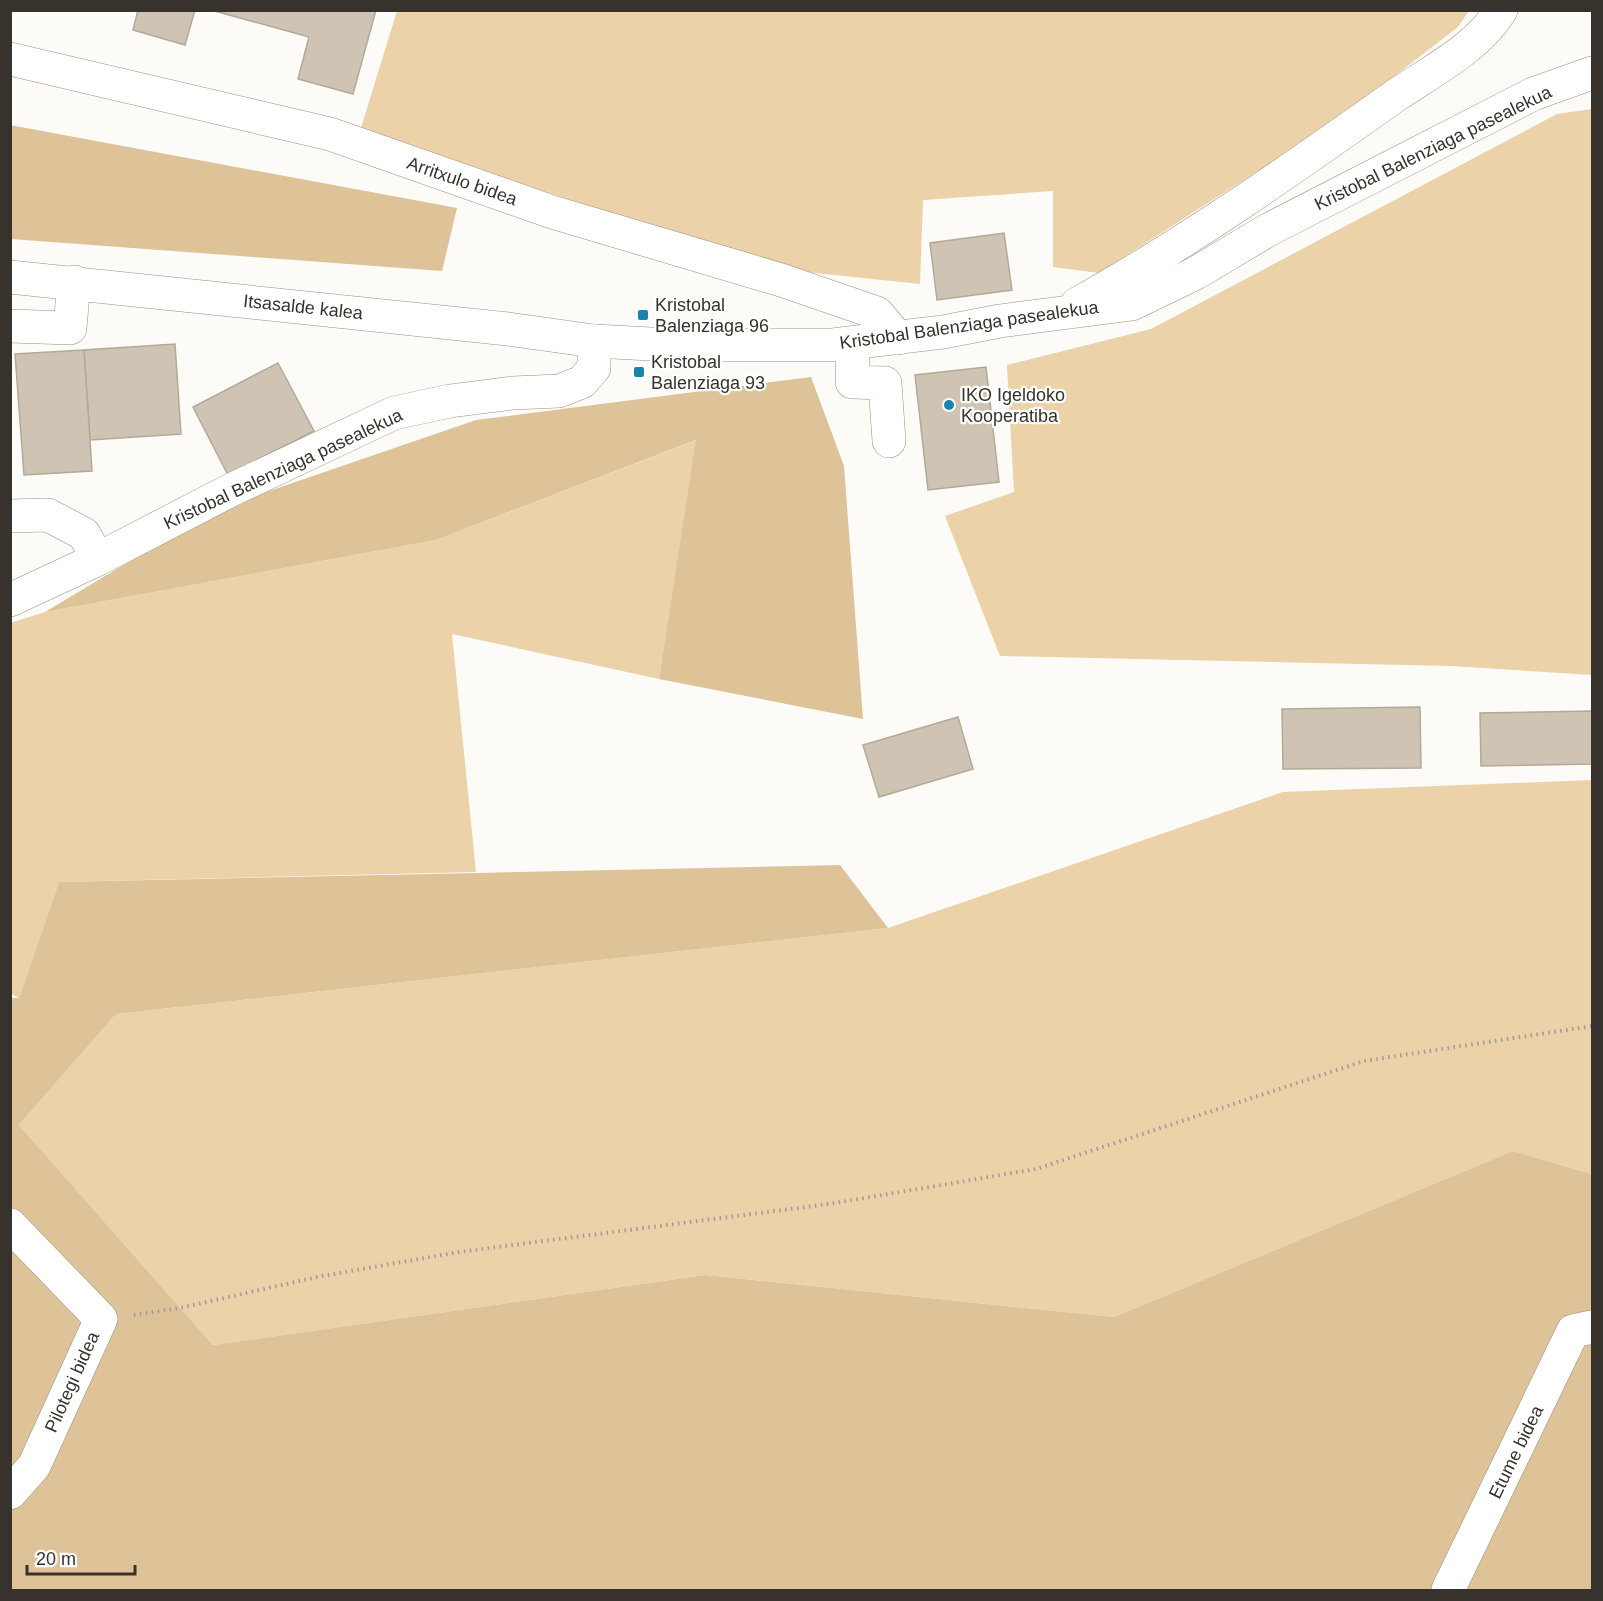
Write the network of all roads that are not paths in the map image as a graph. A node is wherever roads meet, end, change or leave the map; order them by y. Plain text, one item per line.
1 (1501, 10) edge
2 (10, 60) edge
3 (1593, 74) edge
4 (10, 277) edge
5 (74, 282) junction
6 (1064, 312) junction
7 (10, 327) edge
8 (898, 338) junction
9 (594, 341) junction
10 (853, 343) junction
11 (889, 441) dead end
12 (10, 516) edge
13 (98, 559) junction
14 (10, 600) edge
15 (10, 1225) edge
16 (1593, 1327) edge
17 (10, 1492) edge
18 (1448, 1590) edge

1 - 6 street
2 - 8 street, Arritxulo bidea
3 - 6 street, Kristobal Balenziaga pasealekua
4 - 5 street, Itsasalde kalea
5 - 7 street
5 - 9 street, Itsasalde kalea
6 - 8 street, Kristobal Balenziaga pasealekua
8 - 10 street, Kristobal Balenziaga pasealekua
9 - 10 street, Kristobal Balenziaga pasealekua
9 - 13 street, Kristobal Balenziaga pasealekua
10 - 11 street
12 - 13 street
13 - 14 street, Kristobal Balenziaga pasealekua
15 - 17 street, Pilotegi bidea
16 - 18 street, Etume bidea

